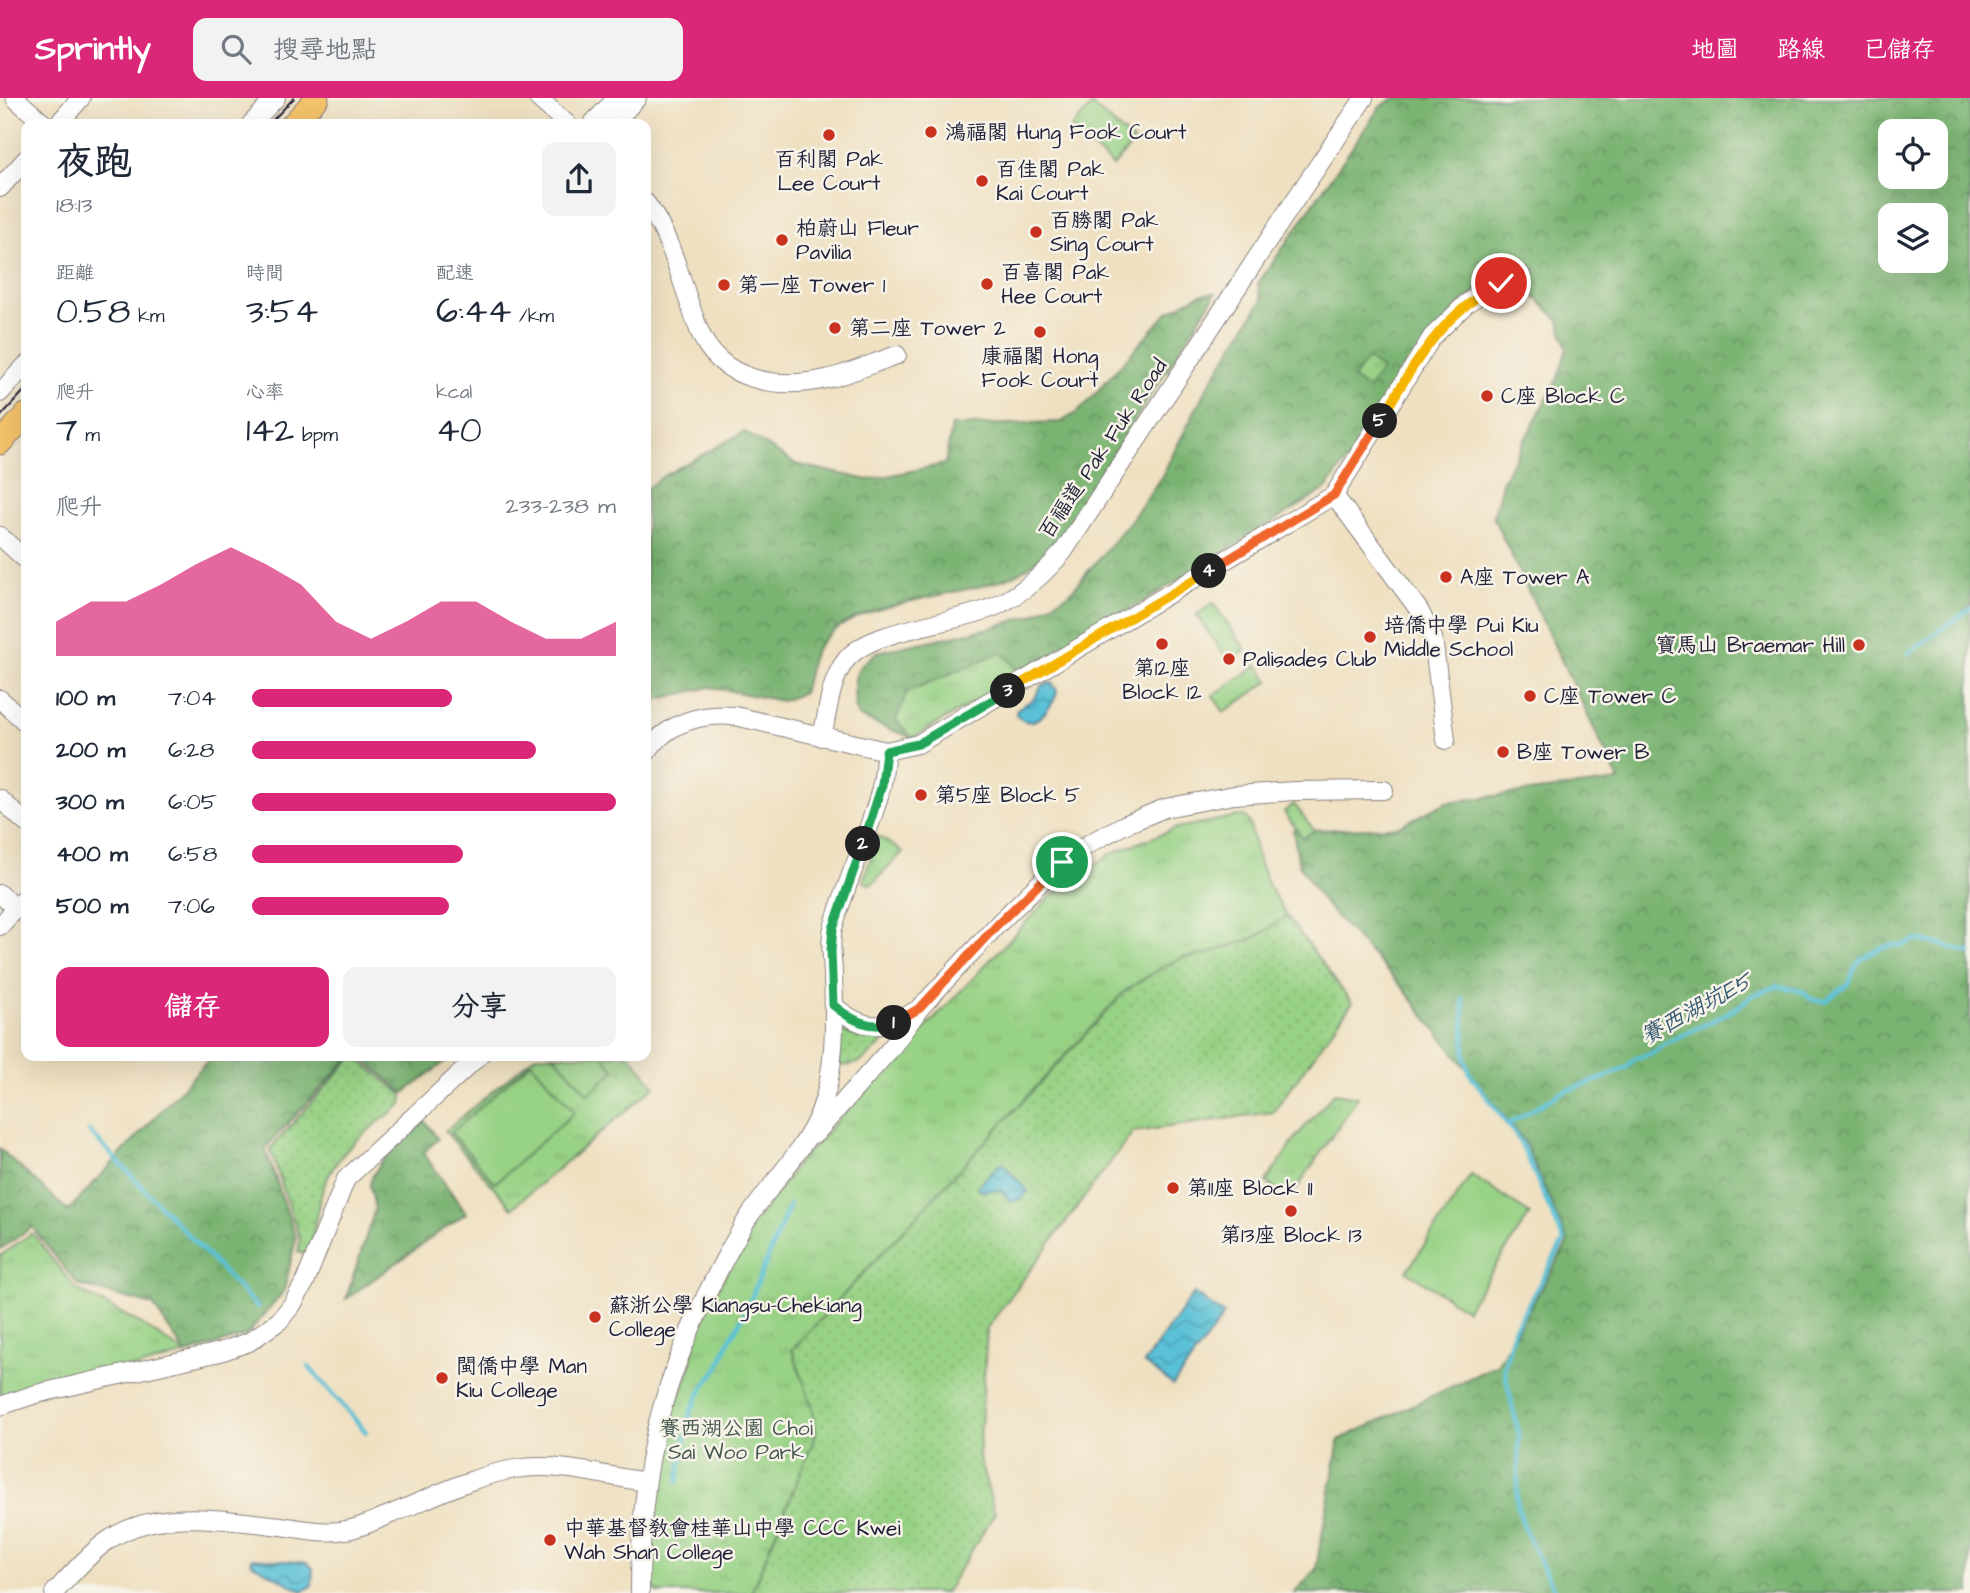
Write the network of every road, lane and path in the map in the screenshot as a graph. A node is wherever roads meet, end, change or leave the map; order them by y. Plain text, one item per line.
1 (15, 98) edge
2 (81, 98) edge
3 (276, 98) edge
4 (317, 98) edge
5 (538, 98) edge
6 (617, 98) edge
7 (637, 98) edge
8 (1364, 98) edge
9 (38, 119) edge
10 (62, 119) edge
11 (256, 119) edge
12 (298, 119) edge
13 (561, 119) edge
14 (597, 119) edge
15 (618, 119) edge
16 (21, 165) edge
17 (0, 188) edge
18 (651, 212) edge
19 (1521, 275) dead end
20 (897, 355) dead end
21 (21, 370) edge
22 (0, 393) edge
23 (21, 420) edge
24 (0, 443) edge
25 (1334, 495) junction
26 (0, 536) edge
27 (21, 555) edge
28 (2, 705) edge
29 (21, 719) edge
30 (822, 737) junction
31 (1446, 740) dead end
32 (651, 747) edge
33 (886, 751) junction
34 (1384, 790) dead end
35 (0, 799) edge
36 (21, 818) edge
37 (0, 894) edge
38 (21, 903) edge
39 (0, 926) edge
40 (833, 1005) junction
41 (920, 1008) junction
42 (474, 1061) edge
43 (831, 1073) junction
44 (868, 1074) junction
45 (779, 1177) junction
46 (0, 1406) edge
47 (646, 1482) junction
48 (54, 1593) edge
49 (640, 1593) edge

1 - 9 street
2 - 10 street
3 - 11 street
4 - 12 main road
5 - 13 street
6 - 14 street
7 - 15 street
8 - 30 street, 百福道 Pak Fuk Road
16 - 17 street
18 - 20 street
19 - 25 street
21 - 22 street
23 - 24 main road
25 - 31 street
25 - 33 street
26 - 27 street
28 - 29 street
30 - 32 street
30 - 33 street
33 - 40 street
34 - 41 street
35 - 36 street
37 - 38 street
38 - 39 street
40 - 41 street
40 - 43 street
41 - 44 street
42 - 46 street
43 - 44 street
43 - 45 street
44 - 45 street
45 - 47 street
47 - 48 street
47 - 49 street

